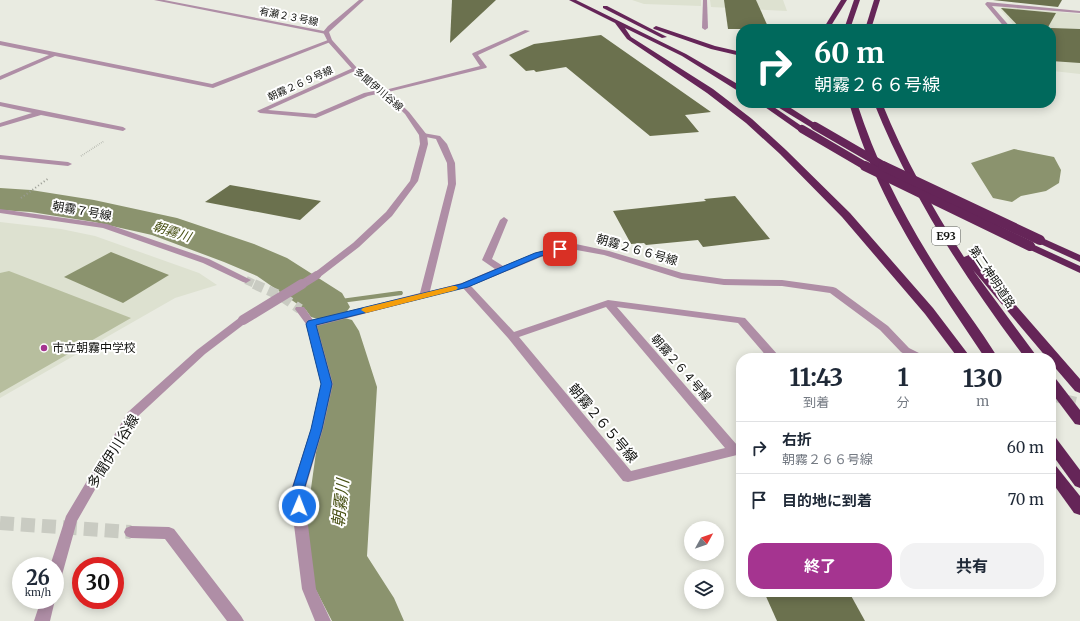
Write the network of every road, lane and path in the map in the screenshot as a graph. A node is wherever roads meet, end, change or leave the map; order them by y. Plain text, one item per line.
1 (156, 0) edge
2 (362, 0) edge
3 (572, 0) edge
4 (705, 0) edge
5 (844, 0) edge
6 (857, 0) edge
7 (877, 0) edge
8 (985, 0) edge
9 (596, 3) dead end
10 (989, 4) junction
11 (1080, 12) edge
12 (629, 18) junction
13 (617, 22) junction
14 (829, 24) edge
15 (849, 24) edge
16 (870, 24) edge
17 (1005, 24) edge
18 (705, 28) dead end
19 (527, 31) dead end
20 (326, 32) junction
21 (330, 42) junction
22 (0, 44) edge
23 (736, 53) edge
24 (55, 54) junction
25 (355, 69) junction
26 (736, 77) edge
27 (0, 78) edge
28 (736, 86) edge
29 (384, 91) junction
30 (0, 104) edge
31 (770, 108) edge
32 (786, 108) edge
33 (855, 108) edge
34 (880, 108) edge
35 (41, 114) junction
36 (0, 125) edge
37 (123, 129) joint
38 (423, 136) junction
39 (0, 157) edge
40 (68, 164) joint
41 (931, 210) junction
42 (0, 211) edge
43 (504, 220) dead end
44 (1080, 259) edge
45 (502, 270) junction
46 (1080, 270) edge
47 (246, 280) tunnel mouth
48 (464, 285) junction
49 (424, 296) junction
50 (608, 303) junction
51 (300, 309) tunnel mouth
52 (311, 324) junction
53 (512, 336) junction
54 (770, 353) edge
55 (910, 353) edge
56 (961, 353) edge
57 (989, 353) edge
58 (1028, 353) edge
59 (1050, 353) edge
60 (1056, 360) edge
61 (1080, 388) edge
62 (1056, 389) edge
63 (1080, 420) edge
64 (736, 448) edge
65 (1056, 449) edge
66 (736, 450) edge
67 (1056, 477) edge
68 (1080, 482) edge
69 (1080, 508) edge
70 (131, 532) tunnel mouth
71 (60, 557) edge
72 (45, 609) edge
73 (321, 620) edge
74 (42, 621) edge
75 (236, 621) edge

1 - 20 street, 有瀬２３号線
2 - 20 street
3 - 13 highway
4 - 18 street
5 - 14 highway
6 - 15 highway
7 - 16 highway
8 - 10 street
9 - 12 highway
10 - 11 street
10 - 17 street
12 - 23 highway
12 - 26 highway
13 - 28 highway
13 - 56 highway
19 - 29 street
20 - 21 street, 多聞伊川谷線
21 - 24 street
21 - 25 street, 多聞伊川谷線
22 - 24 street
24 - 27 street
25 - 29 street, 多聞伊川谷線
25 - 29 street, 朝霧２６９号線
29 - 38 street, 多聞伊川谷線
30 - 35 street
31 - 46 highway, bridge
32 - 44 highway, bridge
33 - 57 highway, E93
34 - 41 highway, 第二神明道路 / E93
35 - 36 street
35 - 37 street
37 - 40 path
38 - 49 street
38 - 71 street, 多聞伊川谷線, bridge
39 - 40 street
41 - 58 highway, 第二神明道路 / E93
41 - 59 highway
42 - 47 street, 朝霧７号線
43 - 45 street
45 - 48 street, 朝霧２６６号線
45 - 55 street, 朝霧２６６号線
48 - 49 street, 朝霧２６６号線
48 - 53 street, 朝霧２６５号線
49 - 52 street, 朝霧２６６号線
50 - 53 street
50 - 54 street
50 - 64 street, 朝霧２６４号線
51 - 52 street
52 - 73 street
53 - 66 street, 朝霧２６５号線
60 - 61 highway
62 - 63 highway
65 - 68 highway
67 - 69 highway
70 - 75 street
72 - 74 street

